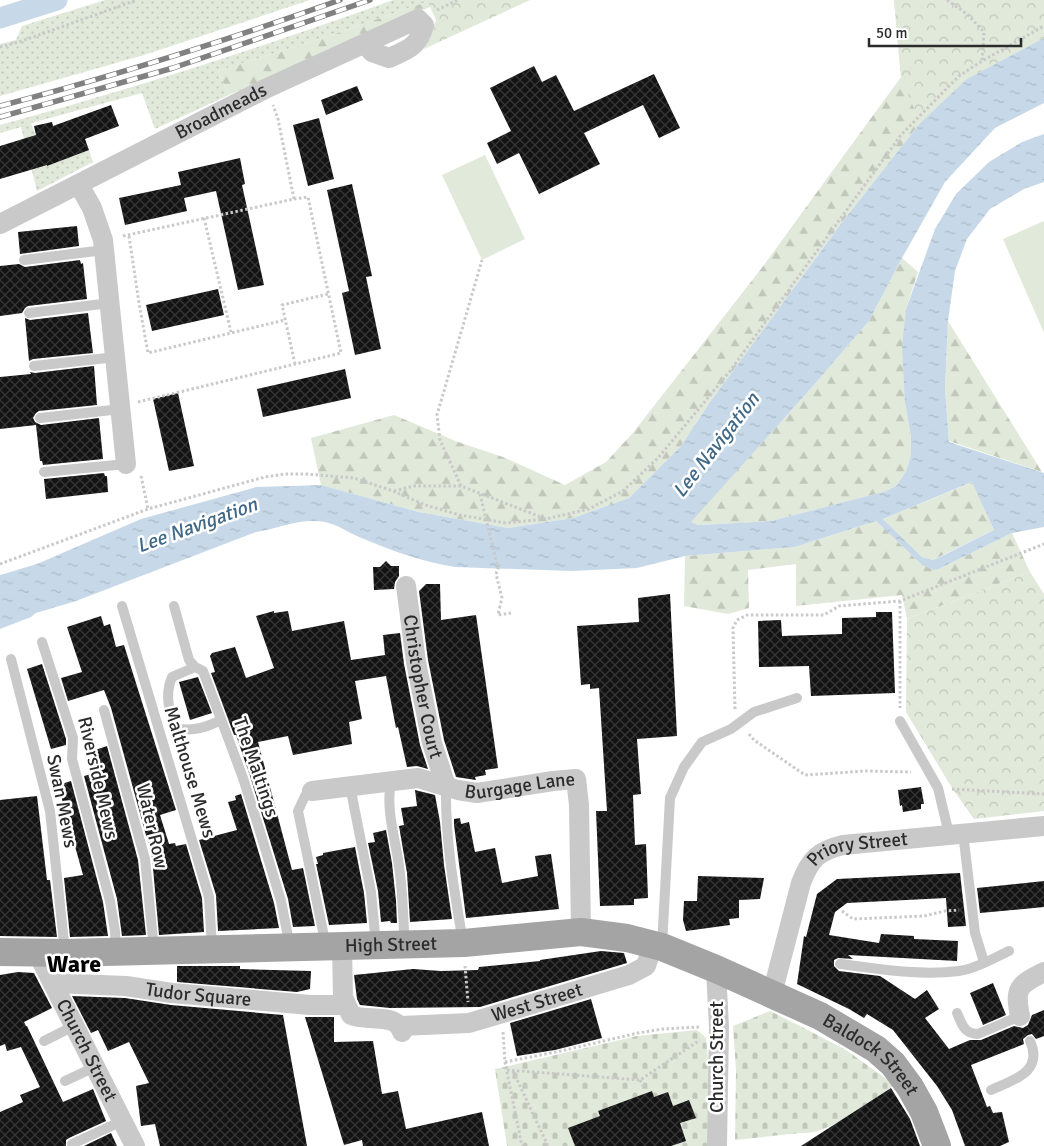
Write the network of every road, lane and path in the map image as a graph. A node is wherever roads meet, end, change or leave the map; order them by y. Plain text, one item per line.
1 (137, 0) edge
2 (947, 0) edge
3 (1044, 26) edge
4 (365, 44) dead end
5 (0, 47) edge
6 (982, 61) junction
7 (266, 89) junction
8 (79, 185) junction
9 (294, 199) junction
10 (204, 218) junction
11 (0, 224) edge
12 (129, 236) junction
13 (103, 245) junction
14 (24, 260) dead end
15 (482, 260) dead end
16 (328, 294) junction
17 (110, 303) junction
18 (29, 313) dead end
19 (285, 320) junction
20 (231, 332) junction
21 (116, 357) junction
22 (295, 364) junction
23 (34, 366) dead end
24 (121, 408) junction
25 (40, 418) dead end
26 (126, 464) junction
27 (44, 472) dead end
28 (460, 486) junction
29 (393, 491) junction
30 (480, 494) junction
31 (148, 509) junction
32 (546, 519) junction
33 (1044, 544) edge
34 (0, 564) edge
35 (406, 586) dead end
36 (900, 601) junction
37 (122, 606) dead end
38 (174, 606) dead end
39 (511, 613) dead end
40 (42, 642) dead end
41 (11, 659) dead end
42 (195, 667) junction
43 (797, 698) dead end
44 (104, 710) dead end
45 (221, 720) junction
46 (741, 721) junction
47 (900, 721) joint
48 (929, 772) junction
49 (391, 781) junction
50 (350, 786) junction
51 (446, 786) junction
52 (938, 788) junction
53 (312, 790) joint
54 (1044, 794) edge
55 (1044, 826) edge
56 (956, 833) junction
57 (972, 909) junction
58 (842, 911) dead end
59 (581, 932) junction
60 (464, 943) junction
61 (405, 945) junction
62 (376, 946) junction
63 (657, 946) junction
64 (334, 947) junction
65 (290, 948) junction
66 (212, 950) junction
67 (154, 951) junction
68 (0, 952) edge
69 (116, 952) junction
70 (1009, 952) dead end
71 (65, 953) junction
72 (38, 954) junction
73 (984, 962) junction
74 (840, 964) dead end
75 (716, 969) junction
76 (1044, 972) edge
77 (53, 983) junction
78 (772, 994) junction
79 (345, 1005) junction
80 (957, 1013) dead end
81 (501, 1014) junction
82 (1020, 1018) joint
83 (470, 1023) junction
84 (74, 1026) junction
85 (719, 1026) junction
86 (44, 1041) dead end
87 (1030, 1041) dead end
88 (505, 1062) junction
89 (95, 1067) junction
90 (507, 1070) junction
91 (512, 1070) junction
92 (640, 1080) junction
93 (65, 1081) dead end
94 (643, 1086) dead end
95 (991, 1090) dead end
96 (122, 1121) junction
97 (72, 1144) dead end
98 (135, 1146) edge
99 (522, 1146) edge
100 (548, 1146) edge
101 (717, 1146) edge
102 (938, 1146) edge

1 - 5 path
2 - 6 path
3 - 6 path
4 - 7 street, Broadmeads
6 - 32 path
7 - 8 street, Broadmeads
7 - 9 path
8 - 11 street, Broadmeads
8 - 13 street
9 - 10 path
9 - 16 path
10 - 12 path
10 - 20 path
12 - 13 path
12 - 20 path
13 - 14 lane
13 - 17 street
15 - 28 path
16 - 19 path
16 - 22 path
17 - 18 lane
17 - 21 street
19 - 20 path
19 - 22 path
21 - 23 lane
21 - 24 street
22 - 24 path
24 - 25 lane
24 - 26 street
26 - 27 lane
26 - 31 path
28 - 29 path
28 - 30 path
29 - 31 path
29 - 32 path
30 - 32 path
30 - 39 path, bridge
31 - 34 path
33 - 36 path
35 - 51 street, Christopher Court
36 - 46 path
36 - 47 path
37 - 66 lane, Malthouse Mews
38 - 42 lane, The Maltings
40 - 69 lane, Riverside Mews
41 - 71 lane, Swan Mews
42 - 45 lane, The Maltings
42 - 45 lane
43 - 46 lane
44 - 67 lane, Water Row
45 - 65 lane, The Maltings
46 - 48 path
46 - 63 lane
47 - 48 lane
48 - 52 lane
49 - 50 street, Burgage Lane
49 - 51 street, Burgage Lane
49 - 61 lane
50 - 53 street, Burgage Lane
50 - 62 lane
51 - 59 street, Burgage Lane
51 - 60 lane
52 - 54 path
52 - 56 lane
53 - 64 lane
55 - 56 street, Priory Street
56 - 57 lane
56 - 78 street, Priory Street
57 - 58 path
57 - 73 lane
59 - 60 main road, High Street
59 - 63 main road, High Street
60 - 61 main road, High Street
60 - 83 path
61 - 62 main road, High Street
62 - 64 main road, High Street
63 - 75 main road, High Street
63 - 81 street, West Street
64 - 65 main road, High Street
64 - 79 street
65 - 66 main road, High Street
66 - 67 main road, High Street
67 - 69 main road, High Street
68 - 72 main road, High Street
69 - 71 main road, High Street
70 - 73 lane
71 - 72 main road, High Street
72 - 77 street, Church Street
73 - 74 lane
75 - 78 main road, High Street
75 - 85 street, Church Street
76 - 82 street
77 - 79 street, Tudor Square
77 - 84 street, Church Street
78 - 102 main road, Baldock Street
79 - 83 street, West Street
80 - 82 lane
81 - 83 street, West Street
81 - 88 path
84 - 86 lane
84 - 89 street, Church Street
85 - 88 path
85 - 92 path
85 - 101 street, Church Street
87 - 95 lane
88 - 90 path
89 - 93 lane
89 - 96 street, Church Street
90 - 91 path
90 - 99 path
91 - 92 path
91 - 100 path
92 - 94 path
96 - 97 lane
96 - 98 street, Church Street

